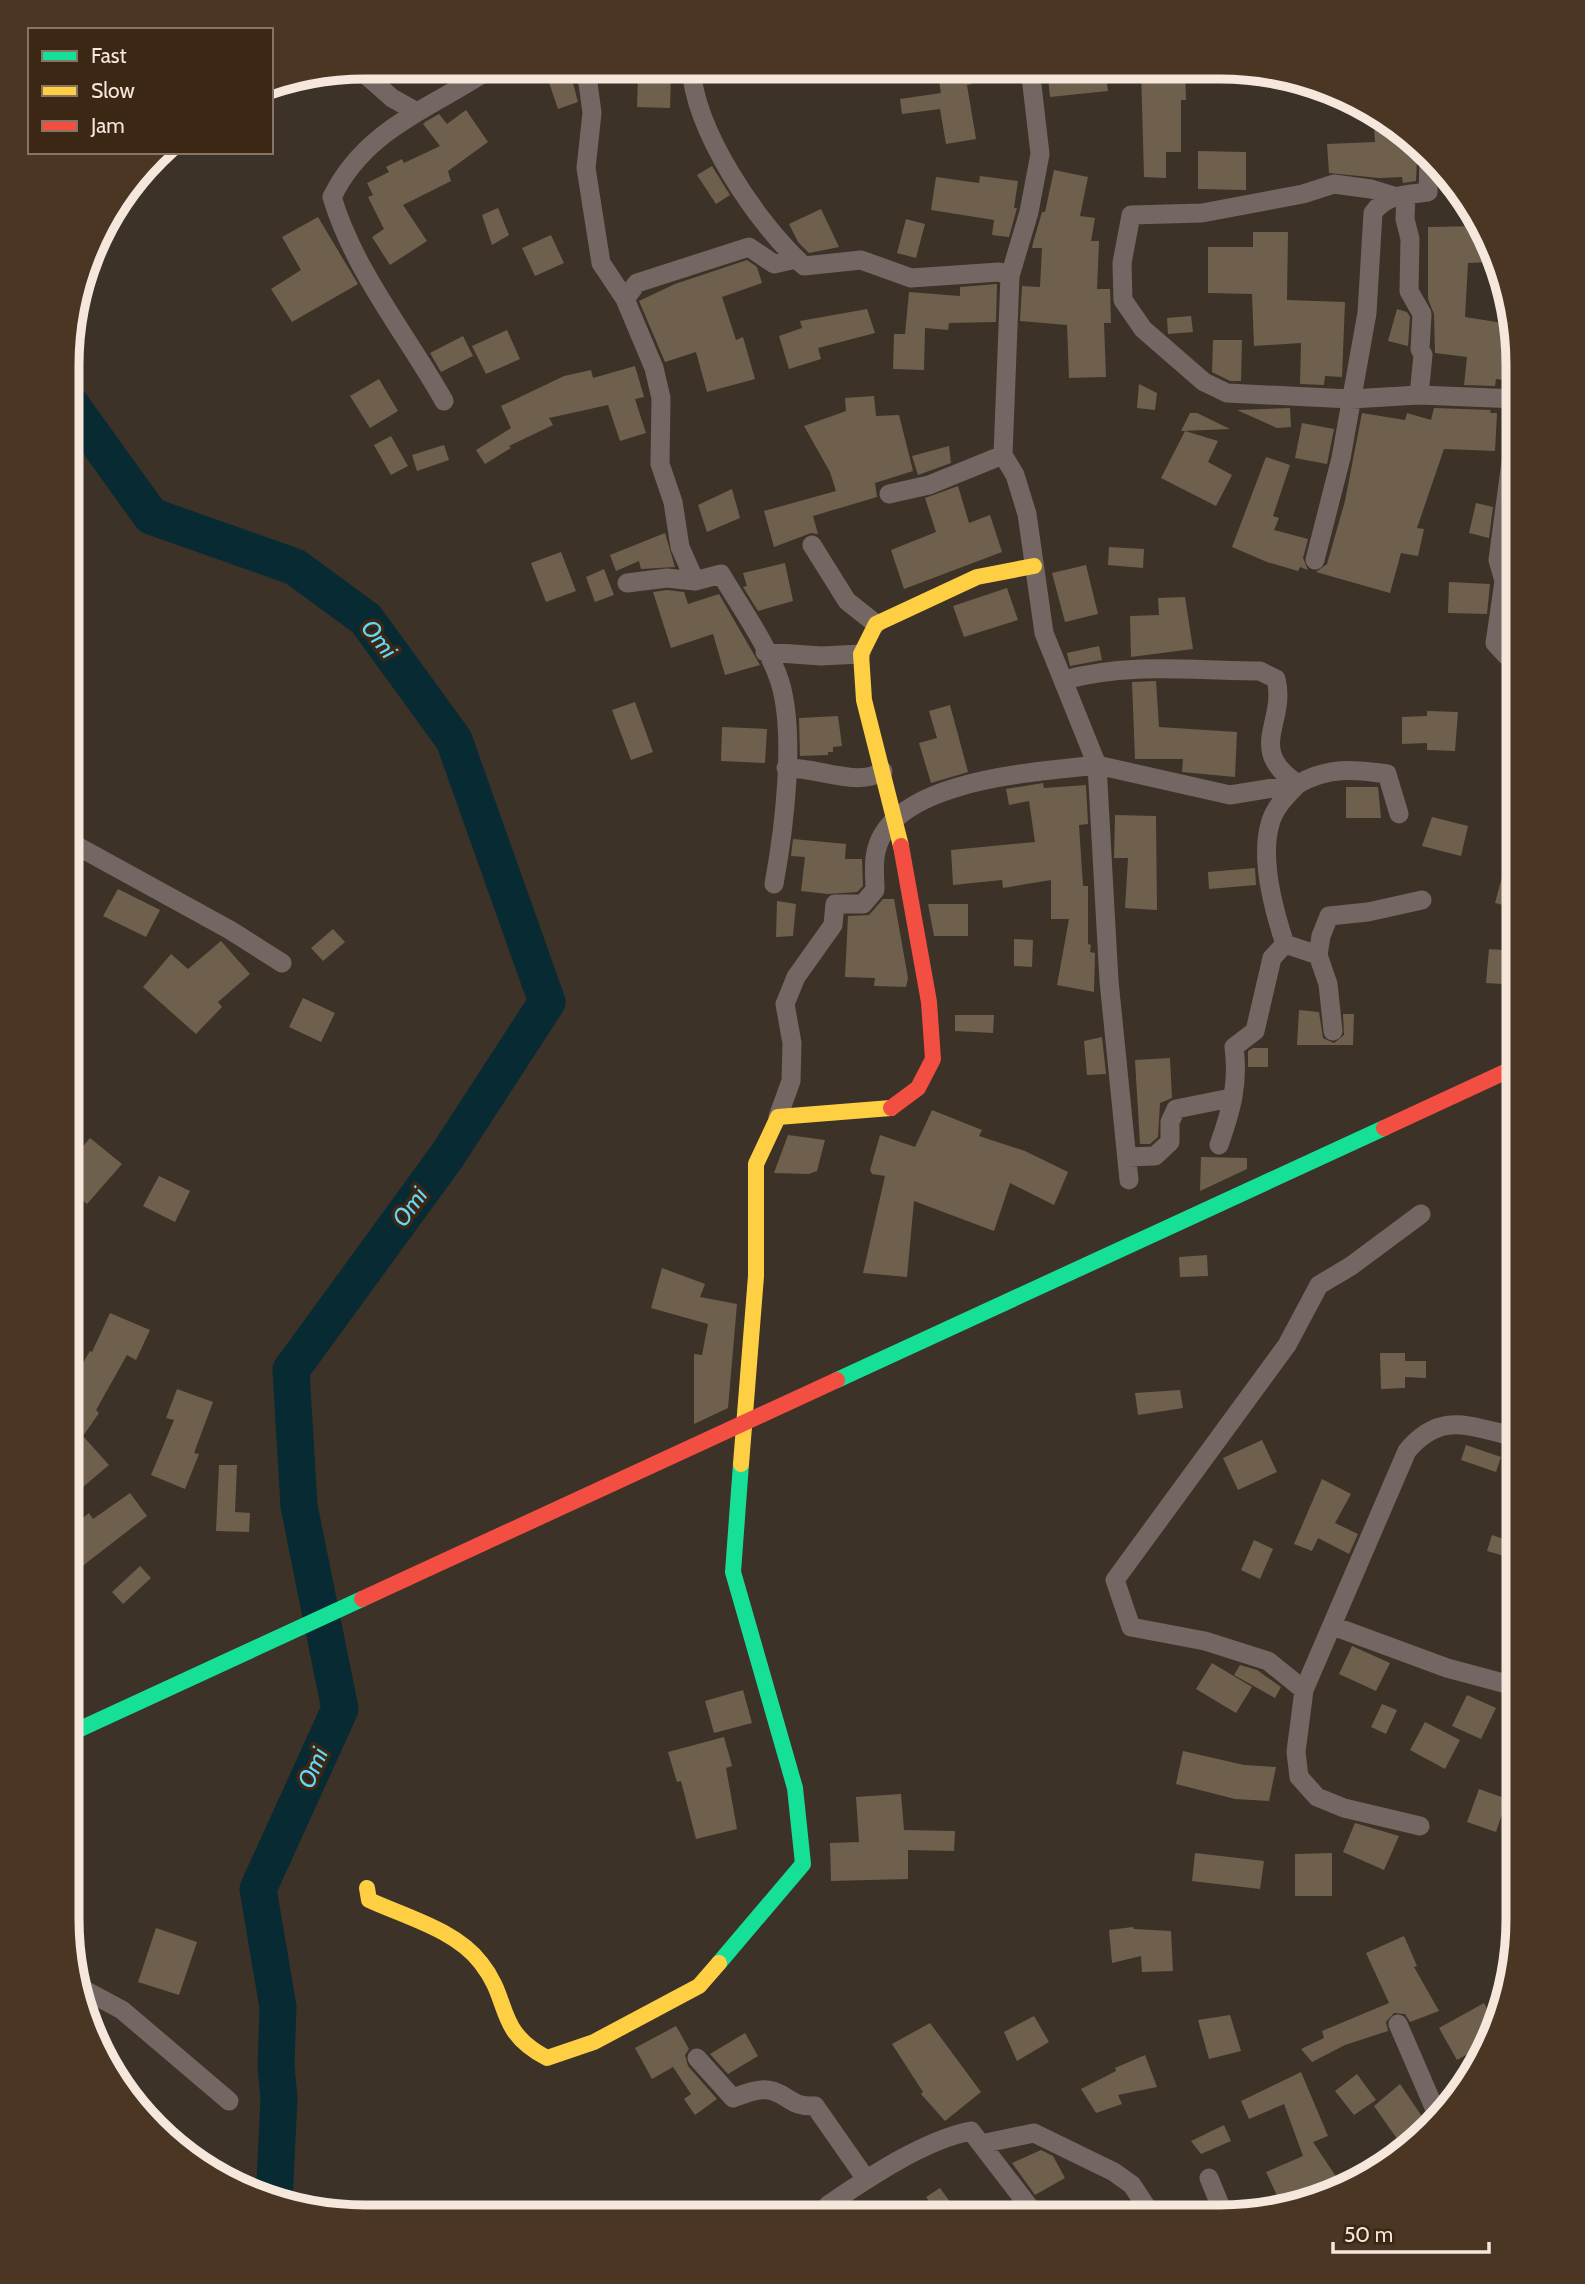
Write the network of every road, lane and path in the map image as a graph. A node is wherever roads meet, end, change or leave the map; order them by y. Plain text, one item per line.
1 (370, 79) edge
2 (473, 79) edge
3 (586, 79) edge
4 (694, 79) edge
5 (1031, 79) edge
6 (417, 112) junction
7 (1429, 169) edge
8 (1400, 195) junction
9 (796, 259) junction
10 (1010, 276) junction
11 (625, 299) junction
12 (1419, 395) junction
13 (1351, 399) junction
14 (1506, 399) edge
15 (444, 401) dead end
16 (1003, 455) junction
17 (889, 494) dead end
18 (1506, 500) edge
19 (812, 545) dead end
20 (1315, 560) dead end
21 (1034, 566) junction
22 (695, 581) junction
23 (628, 583) dead end
24 (876, 624) junction
25 (765, 652) junction
26 (861, 654) junction
27 (1506, 655) edge
28 (1064, 680) junction
29 (1097, 765) junction
30 (786, 768) junction
31 (883, 771) junction
32 (1298, 784) junction
33 (1399, 814) dead end
34 (896, 816) junction
35 (79, 848) edge
36 (774, 884) dead end
37 (1422, 900) dead end
38 (1285, 944) junction
39 (1318, 956) junction
40 (282, 963) dead end
41 (1333, 1031) dead end
42 (1506, 1072) edge
43 (1231, 1098) junction
44 (778, 1117) junction
45 (1219, 1145) dead end
46 (1127, 1157) junction
47 (1129, 1180) dead end
48 (1421, 1214) dead end
49 (1506, 1435) edge
50 (1333, 1626) junction
51 (1506, 1684) edge
52 (1304, 1690) junction
53 (79, 1729) edge
54 (1420, 1826) dead end
55 (367, 1888) dead end
56 (87, 1991) edge
57 (1398, 2024) dead end
58 (697, 2058) dead end
59 (229, 2101) dead end
60 (1435, 2109) edge
61 (981, 2144) junction
62 (1209, 2178) dead end
63 (866, 2179) junction
64 (828, 2205) dead end
65 (1028, 2205) edge
66 (1145, 2205) edge
67 (1220, 2205) edge

1 - 6 street
2 - 6 street
3 - 11 street
4 - 9 street
5 - 10 street
6 - 15 street
7 - 8 street
8 - 12 street
8 - 13 street
8 - 13 street
9 - 10 street
9 - 11 street
10 - 16 street
11 - 22 street
12 - 13 street
12 - 14 street
13 - 20 street
16 - 17 street
16 - 21 street
18 - 27 street
19 - 24 street
21 - 24 main road
21 - 28 street
22 - 23 street
22 - 25 street
24 - 26 main road
25 - 26 street
25 - 30 street
26 - 31 main road
28 - 29 street
28 - 32 street
29 - 32 street
29 - 34 street
29 - 46 street
30 - 31 street
30 - 36 street
31 - 34 main road
32 - 33 street
32 - 38 street
34 - 44 street
34 - 44 main road
35 - 40 street
37 - 39 street
38 - 39 street
38 - 43 street
39 - 41 street
42 - 53 main road
43 - 45 street
43 - 46 street
44 - 55 main road
46 - 47 street
48 - 52 street
49 - 50 street
50 - 51 street
50 - 52 street
52 - 54 street
56 - 59 street
57 - 60 street
58 - 63 street
61 - 63 street
61 - 65 street
61 - 66 street
62 - 67 street
63 - 64 street

